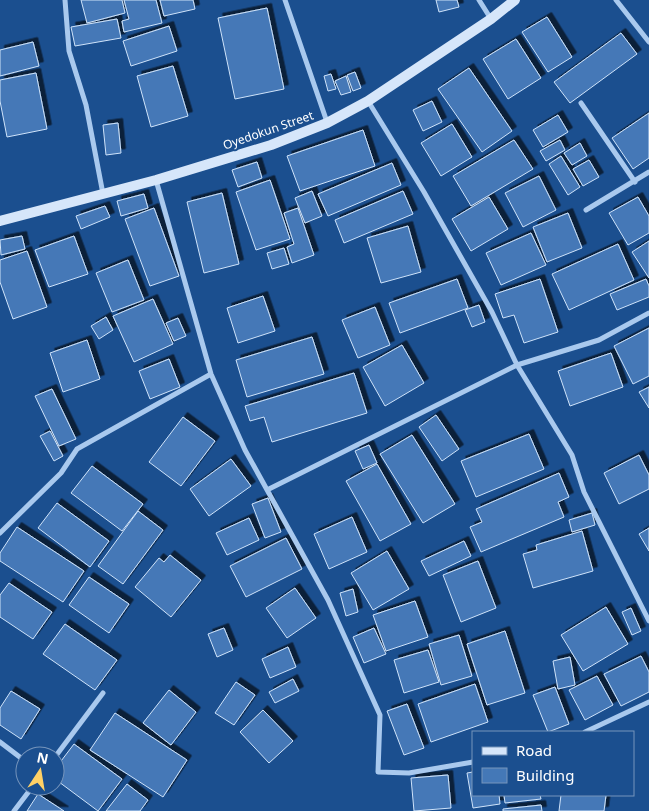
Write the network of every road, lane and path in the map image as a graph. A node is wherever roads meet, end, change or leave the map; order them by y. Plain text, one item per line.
1 (65, 0) edge
2 (284, 0) edge
3 (479, 0) edge
4 (515, 0) edge
5 (616, 0) edge
6 (491, 19) junction
7 (649, 42) edge
8 (368, 101) junction
9 (582, 103) dead end
10 (327, 123) junction
11 (649, 172) edge
12 (156, 180) junction
13 (635, 182) junction
14 (103, 194) junction
15 (586, 210) dead end
16 (0, 221) edge
17 (649, 313) edge
18 (517, 365) junction
19 (211, 374) junction
20 (267, 490) junction
21 (0, 532) edge
22 (649, 621) edge
23 (103, 693) dead end
24 (649, 702) edge
25 (587, 731) edge
26 (0, 742) edge
27 (63, 746) edge
28 (15, 753) edge
29 (472, 762) edge
30 (25, 796) edge
31 (14, 811) edge

1 - 14 street
2 - 10 street
3 - 6 street
4 - 6 street, Oyedokun Street
5 - 7 street
6 - 8 street, Oyedokun Street
8 - 10 street, Oyedokun Street
8 - 18 street
9 - 13 street
10 - 12 street, Oyedokun Street
11 - 13 street
12 - 14 street, Oyedokun Street
12 - 19 street
13 - 15 street
14 - 16 street, Oyedokun Street
17 - 18 street
18 - 20 street
18 - 22 street
19 - 20 street
19 - 21 street
20 - 29 street
23 - 27 street
24 - 25 street
26 - 28 street
30 - 31 street

